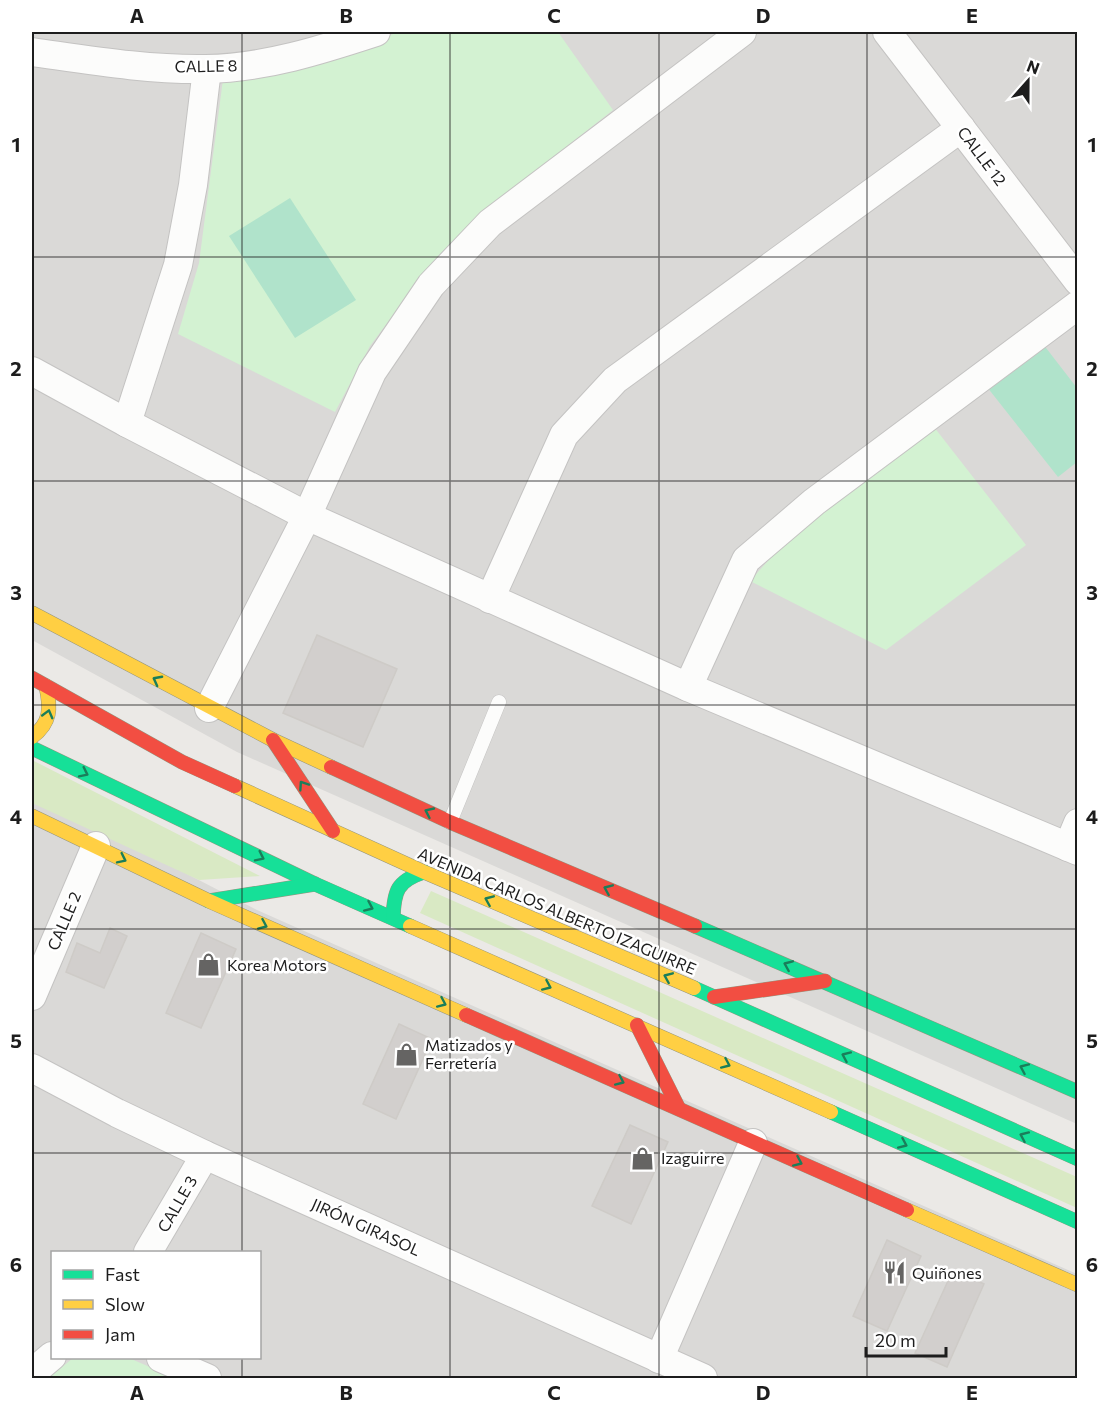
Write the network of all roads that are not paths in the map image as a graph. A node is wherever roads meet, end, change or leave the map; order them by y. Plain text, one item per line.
1 (376, 32) edge
2 (742, 32) edge
3 (887, 32) edge
4 (32, 52) edge
5 (207, 69) junction
6 (961, 128) junction
7 (1077, 281) edge
8 (1077, 305) edge
9 (32, 371) edge
10 (127, 423) junction
11 (306, 516) junction
12 (490, 598) junction
13 (32, 614) edge
14 (32, 678) edge
15 (46, 686) junction
16 (688, 687) junction
17 (499, 702) dead end
18 (209, 708) junction
19 (32, 737) edge
20 (273, 740) junction
21 (32, 748) edge
22 (32, 816) edge
23 (450, 822) junction
24 (333, 831) junction
25 (1074, 840) edge
26 (96, 846) junction
27 (424, 872) junction
28 (315, 884) junction
29 (209, 901) junction
30 (393, 918) junction
31 (825, 981) junction
32 (32, 996) edge
33 (714, 997) junction
34 (637, 1025) junction
35 (32, 1068) edge
36 (1077, 1092) edge
37 (678, 1107) junction
38 (753, 1143) junction
39 (204, 1155) junction
40 (1077, 1160) edge
41 (1077, 1222) edge
42 (149, 1251) edge
43 (1077, 1285) edge
44 (51, 1357) edge
45 (163, 1359) edge
46 (659, 1359) junction
47 (32, 1373) edge
48 (207, 1378) edge
49 (703, 1378) edge

1 - 5 street, CALLE 8
2 - 11 street
3 - 6 street, CALLE 12
4 - 5 street, CALLE 8
5 - 10 street
6 - 7 street, CALLE 12
6 - 12 street
8 - 16 street
9 - 10 street
10 - 11 street
11 - 12 street
11 - 18 street
12 - 16 street
18 -> 13 main road
14 - 15 main road, AVENIDA CARLOS ALBERTO IZAGUIRRE
19 -> 15 main road
15 - 24 main road, AVENIDA CARLOS ALBERTO IZAGUIRRE
16 - 25 street
17 - 23 lane
18 - 20 main road
23 -> 20 main road
24 -> 20 main road
21 -> 28 main road
22 - 26 main road
31 -> 23 main road
24 - 27 main road, AVENIDA CARLOS ALBERTO IZAGUIRRE
26 -> 29 main road
26 - 32 street, CALLE 2
27 - 30 main road
33 -> 27 main road, AVENIDA CARLOS ALBERTO IZAGUIRRE
28 - 29 main road
28 -> 30 main road
29 -> 37 main road
30 -> 34 main road
31 - 33 main road
36 -> 31 main road
40 -> 33 main road, AVENIDA CARLOS ALBERTO IZAGUIRRE
34 - 37 main road
34 -> 41 main road
35 - 39 street, JIRÓN GIRASOL
37 - 38 main road
38 -> 43 main road
38 - 46 street
39 - 42 street, CALLE 3
39 - 46 street, JIRÓN GIRASOL
44 - 47 street
45 - 48 street
46 - 49 street, JIRÓN GIRASOL

